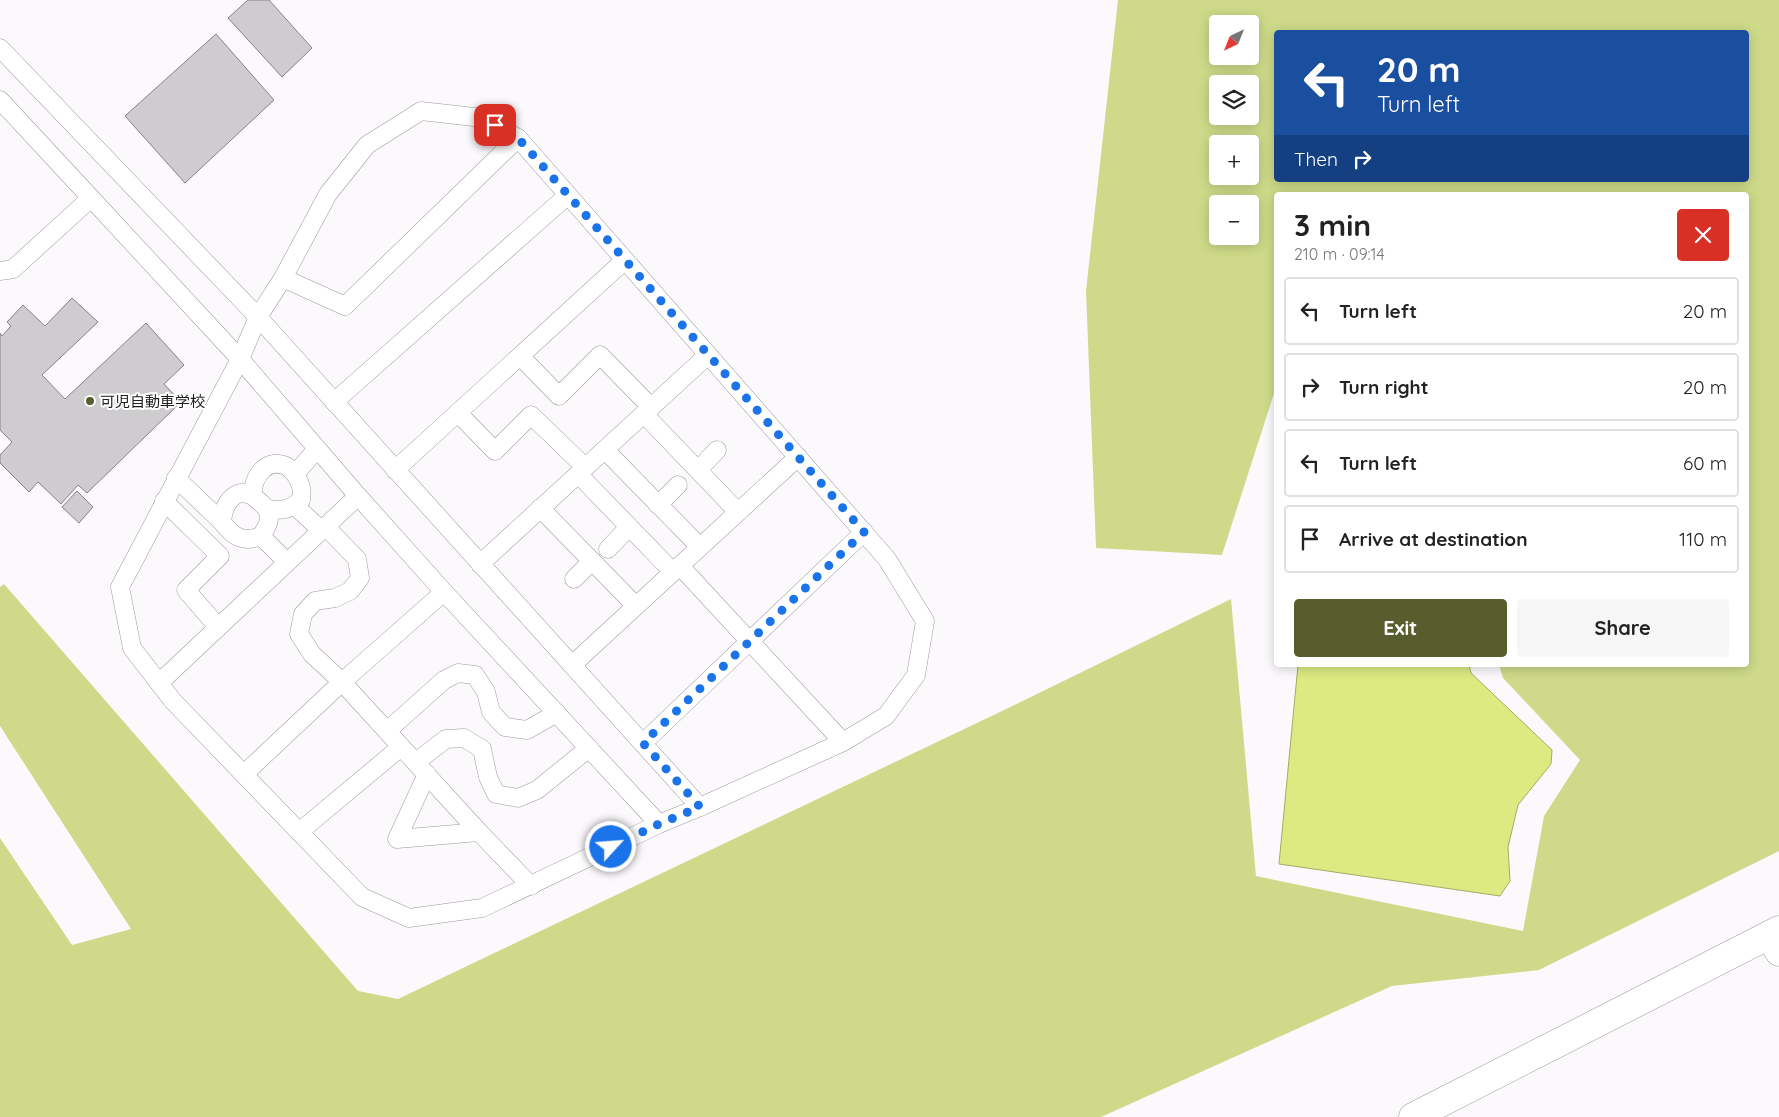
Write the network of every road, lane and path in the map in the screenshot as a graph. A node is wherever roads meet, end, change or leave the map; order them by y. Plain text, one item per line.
1 (0, 48) edge
2 (0, 100) edge
3 (518, 138) junction
4 (568, 195) junction
5 (90, 198) junction
6 (625, 260) junction
7 (0, 270) edge
8 (283, 278) junction
9 (258, 317) junction
10 (708, 355) junction
11 (520, 356) junction
12 (240, 359) junction
13 (334, 402) junction
14 (647, 411) junction
15 (458, 413) junction
16 (317, 449) junction
17 (604, 450) junction
18 (717, 450) dead end
19 (798, 457) junction
20 (395, 470) junction
21 (581, 470) junction
22 (698, 470) junction
23 (295, 474) junction
24 (176, 478) junction
25 (678, 485) dead end
26 (253, 495) junction
27 (358, 496) junction
28 (164, 502) junction
29 (658, 505) junction
30 (295, 506) junction
31 (540, 508) junction
32 (268, 509) junction
33 (738, 512) junction
34 (222, 522) junction
35 (629, 527) junction
36 (323, 528) junction
37 (864, 532) junction
38 (261, 536) junction
39 (700, 547) junction
40 (608, 549) dead end
41 (592, 561) junction
42 (287, 562) junction
43 (480, 564) junction
44 (676, 569) junction
45 (574, 579) dead end
46 (444, 592) junction
47 (636, 606) junction
48 (218, 627) junction
49 (750, 641) junction
50 (572, 665) junction
51 (159, 682) junction
52 (342, 682) junction
53 (557, 714) junction
54 (387, 731) junction
55 (843, 742) junction
56 (643, 743) junction
57 (401, 746) junction
58 (589, 748) junction
59 (422, 768) junction
60 (244, 774) junction
61 (700, 807) junction
62 (659, 824) junction
63 (300, 832) junction
64 (479, 832) junction
65 (532, 886) junction
66 (1776, 939) edge
67 (1412, 1117) edge

1 - 9 lane
2 - 5 lane
3 - 4 lane
3 - 8 lane
3 - 8 lane
4 - 6 lane
4 - 13 lane
5 - 7 lane
5 - 12 lane
6 - 10 lane
6 - 11 lane
8 - 9 lane
9 - 12 lane
9 - 13 lane
10 - 14 lane
10 - 19 lane
11 - 14 lane
11 - 15 lane
12 - 16 lane
12 - 24 lane
13 - 20 lane
14 - 17 lane
14 - 22 lane
15 - 20 lane
15 - 21 lane
16 - 23 lane
16 - 27 lane
17 - 21 lane
17 - 29 lane
18 - 22 lane
19 - 33 lane
19 - 37 lane
20 - 43 lane
21 - 31 lane
21 - 35 lane
22 - 33 lane
23 - 26 lane
23 - 30 lane
24 - 28 lane
24 - 34 lane
25 - 29 lane
26 - 32 lane
26 - 34 lane
27 - 36 lane
27 - 46 lane
28 - 48 lane
28 - 51 lane
29 - 39 lane
30 - 32 lane
30 - 36 lane
31 - 41 lane
31 - 43 lane
32 - 38 lane
33 - 39 lane
34 - 38 lane
35 - 40 lane
35 - 44 lane
36 - 42 lane
36 - 52 lane
37 - 49 lane
37 - 55 lane
38 - 42 lane
39 - 44 lane
41 - 45 lane
41 - 47 lane
42 - 48 lane
43 - 50 lane
44 - 47 lane
44 - 49 lane
46 - 52 lane
46 - 53 lane
47 - 50 lane
48 - 51 lane
49 - 55 lane
49 - 56 lane
50 - 56 lane
51 - 60 lane
52 - 54 lane
52 - 60 lane
53 - 54 lane
53 - 58 lane
54 - 57 lane
55 - 61 lane
56 - 61 lane
57 - 59 lane
57 - 63 lane
58 - 59 lane
58 - 62 lane
59 - 64 lane
59 - 64 lane
60 - 63 lane
61 - 62 lane
62 - 65 lane
63 - 65 lane
64 - 65 lane
66 - 67 street

